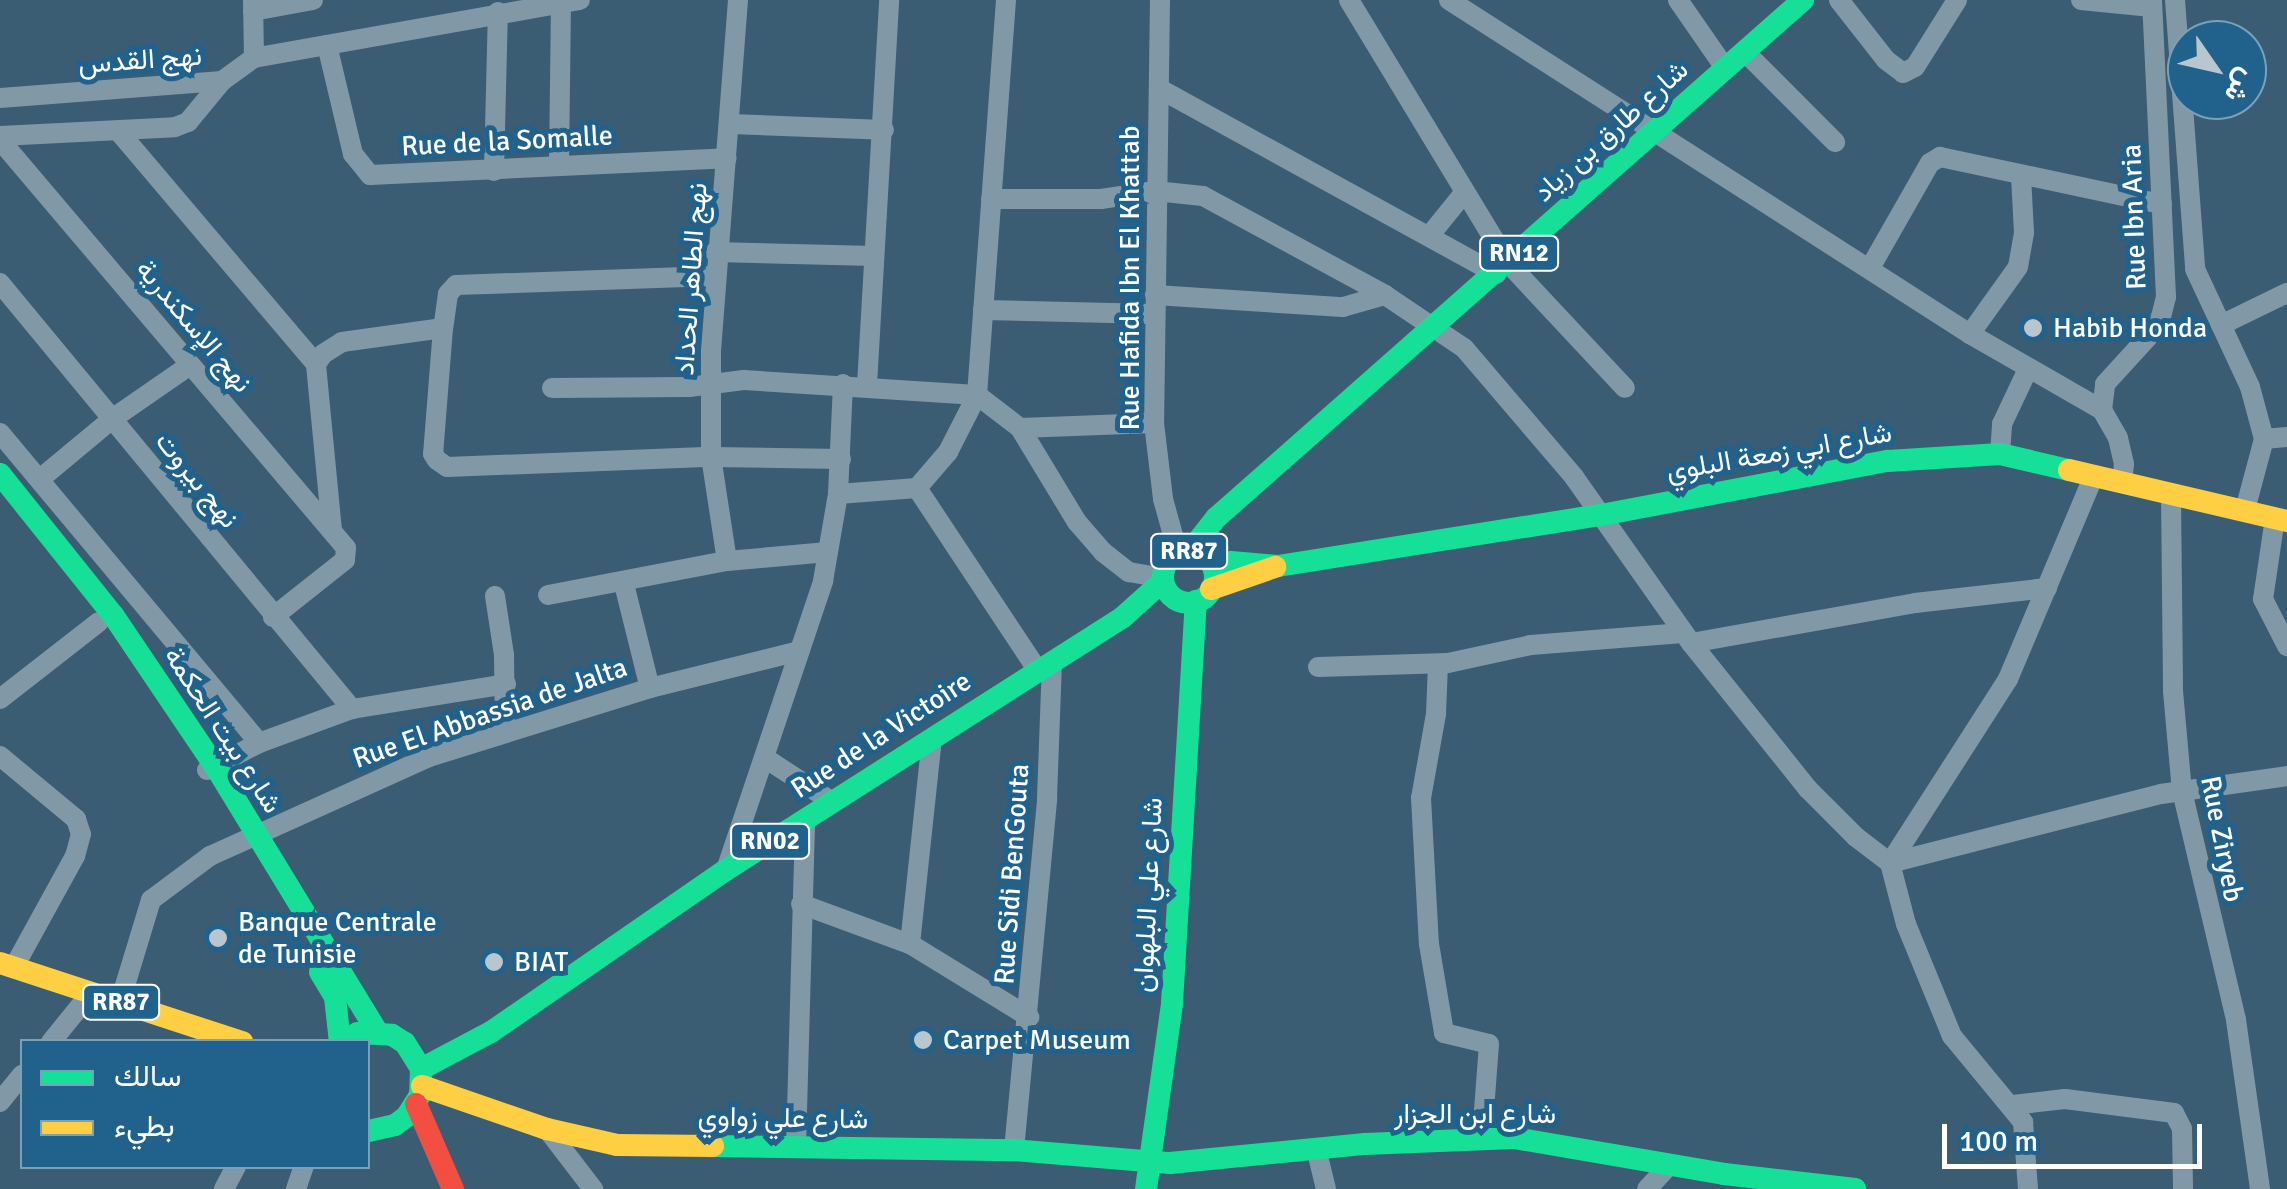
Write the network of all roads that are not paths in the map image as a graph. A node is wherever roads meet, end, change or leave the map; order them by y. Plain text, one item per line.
1 (314, 0) edge
2 (738, 0) edge
3 (889, 0) edge
4 (1006, 0) edge
5 (1160, 0) edge
6 (1349, 0) edge
7 (1449, 0) edge
8 (1678, 0) edge
9 (1839, 0) edge
10 (1957, 0) edge
11 (2081, 0) edge
12 (2175, 0) edge
13 (570, 1) edge
14 (1798, 2) edge
15 (2152, 4) edge
16 (253, 5) edge
17 (474, 8) edge
18 (498, 12) junction
19 (328, 45) junction
20 (1744, 52) junction
21 (254, 58) junction
22 (1725, 68) junction
23 (222, 81) junction
24 (1160, 89) junction
25 (0, 98) edge
26 (731, 124) junction
27 (884, 130) junction
28 (1656, 130) junction
29 (120, 133) junction
30 (0, 138) edge
31 (1835, 142) dead end
32 (728, 158) junction
33 (559, 165) junction
34 (494, 171) junction
35 (2020, 175) junction
36 (1156, 191) junction
37 (1464, 193) junction
38 (991, 199) junction
39 (2162, 204) junction
40 (1430, 235) junction
41 (715, 252) junction
42 (874, 256) junction
43 (1503, 268) junction
44 (1870, 268) junction
45 (714, 276) junction
46 (0, 283) edge
47 (2287, 293) edge
48 (1384, 295) junction
49 (1154, 305) junction
50 (984, 310) junction
51 (1436, 325) junction
52 (2222, 325) junction
53 (444, 328) junction
54 (1970, 334) junction
55 (316, 364) junction
56 (190, 365) junction
57 (2028, 370) junction
58 (711, 384) junction
59 (844, 384) junction
60 (867, 385) junction
61 (552, 388) dead end
62 (1625, 388) dead end
63 (977, 395) junction
64 (2102, 410) junction
65 (112, 419) junction
66 (1154, 423) junction
67 (1020, 428) junction
68 (0, 433) edge
69 (2287, 437) edge
70 (2264, 438) junction
71 (2000, 454) junction
72 (711, 458) junction
73 (841, 459) junction
74 (0, 474) edge
75 (2094, 475) junction
76 (40, 479) junction
77 (2122, 482) junction
78 (917, 488) junction
79 (838, 494) junction
80 (2170, 495) junction
81 (0, 502) edge
82 (1234, 506) joint
83 (2245, 510) junction
84 (1601, 514) junction
85 (2281, 519) edge
86 (332, 531) junction
87 (828, 552) junction
88 (1196, 555) junction
89 (727, 560) junction
90 (1278, 566) junction
91 (624, 584) junction
92 (2047, 588) junction
93 (1182, 590) junction
94 (548, 595) dead end
95 (495, 596) dead end
96 (1123, 617) joint
97 (273, 618) junction
98 (99, 622) junction
99 (1687, 638) junction
100 (2287, 646) edge
101 (800, 651) junction
102 (1438, 664) junction
103 (1045, 666) junction
104 (1318, 668) dead end
105 (506, 684) junction
106 (650, 688) junction
107 (0, 699) edge
108 (352, 709) junction
109 (505, 733) junction
110 (932, 738) junction
111 (259, 743) junction
112 (0, 756) edge
113 (765, 758) junction
114 (208, 770) junction
115 (2287, 776) edge
116 (2182, 791) junction
117 (831, 801) junction
118 (805, 819) junction
119 (250, 840) junction
120 (1890, 863) junction
121 (726, 870) junction
122 (801, 904) junction
123 (910, 944) junction
124 (7, 965) edge
125 (90, 994) junction
126 (120, 1002) junction
127 (1028, 1017) junction
128 (377, 1030) junction
129 (52, 1039) edge
130 (233, 1039) edge
131 (340, 1039) edge
132 (344, 1039) edge
133 (20, 1077) edge
134 (420, 1086) junction
135 (0, 1102) edge
136 (2013, 1104) junction
137 (547, 1130) junction
138 (370, 1131) edge
139 (1482, 1138) junction
140 (796, 1148) junction
141 (1316, 1148) junction
142 (1014, 1150) junction
143 (1151, 1162) junction
144 (1670, 1164) junction
145 (453, 1189) edge
146 (593, 1189) edge
147 (1146, 1189) edge
148 (1326, 1189) edge
149 (1647, 1189) edge
150 (1855, 1189) edge
151 (2028, 1189) edge
152 (2183, 1189) edge
153 (2260, 1189) edge

1 - 16 street
2 - 26 street, نهج الطاهر الحداد
3 - 27 street
4 - 38 street
5 - 24 street, Rue Hafida Ibn El Khattab
6 - 37 street
7 - 28 street
8 - 22 street
9 - 10 street
11 - 15 street
12 - 52 street, Rue Ibn Aria
13 - 18 street
13 - 33 street
14 - 20 main road, شارع طارق بن زياد / RN12
15 - 39 street, Rue Ibn Aria
16 - 21 street
17 - 18 street
17 - 19 street
18 - 34 street
19 - 21 street
19 - 34 street, Rue de la Somalle
20 - 22 main road, شارع طارق بن زياد / RN12
20 - 31 street
21 - 23 street
22 - 28 main road, شارع طارق بن زياد / RN12
23 - 25 street, نهج القدس
23 - 29 street, نهج القدس
24 - 36 street, Rue Hafida Ibn El Khattab
24 - 40 street
26 - 27 street
26 - 32 street, نهج الطاهر الحداد
27 - 42 street
28 - 43 main road, شارع طارق بن زياد / RN12
28 - 44 street
29 - 30 street, نهج القدس
29 - 55 street
30 - 56 street, نهج الإسكندرية
32 - 33 street, Rue de la Somalle
32 - 41 street, نهج الطاهر الحداد
33 - 34 street, Rue de la Somalle
35 - 39 street
35 - 44 street
35 - 54 street
36 - 38 street
36 - 48 street
36 - 49 street, Rue Hafida Ibn El Khattab
37 - 40 street
37 - 43 street
38 - 50 street
39 - 64 street, Rue Ibn Aria
40 - 43 street
41 - 42 street
41 - 45 street, نهج الطاهر الحداد
42 - 60 street
43 - 51 main road, شارع طارق بن زياد / RN12
43 - 62 street
44 - 54 street
45 - 53 street
45 - 58 street, نهج الطاهر الحداد
46 - 65 street, نهج بيروت
47 - 52 street
48 - 49 street
48 - 51 street
49 - 50 street
49 - 66 street, Rue Hafida Ibn El Khattab
50 - 63 street
51 - 82 main road, شارع طارق بن زياد / RN12
51 - 84 street
52 - 70 street, Rue Ibn Aria
53 - 55 street
53 - 72 street
54 - 57 street
55 - 86 street
56 - 65 street
56 - 86 street, نهج الإسكندرية
57 - 64 street
57 - 71 street
58 - 59 street
58 - 61 street
58 - 72 street, نهج الطاهر الحداد
59 - 60 street
59 - 73 street
60 - 63 street
63 - 67 street
63 - 78 street
64 - 77 street
65 - 76 street
65 - 97 street, نهج بيروت
66 - 67 street
66 - 88 street, Rue Hafida Ibn El Khattab
67 - 93 street
68 - 76 street
69 - 70 street
70 - 83 street
71 - 75 main road, شارع ابي زمعة البلوي
71 - 84 main road, شارع ابي زمعة البلوي
72 - 73 street
72 - 89 street, نهج الطاهر الحداد
73 - 79 street
74 - 114 main road, شارع بيت الحكمة
75 - 77 main road, شارع ابي زمعة البلوي
75 - 92 street
76 - 111 street
77 - 80 main road, شارع ابي زمعة البلوي
78 - 79 street
78 - 103 street
79 - 87 street
80 - 83 main road, شارع ابي زمعة البلوي
80 - 116 street, Rue Ziryeb
81 - 98 main road, شارع بيت الحكمة
82 - 88 main road, شارع طارق بن زياد / RR87
83 - 85 main road, شارع ابي زمعة البلوي
84 - 90 main road, شارع ابي زمعة البلوي
84 - 99 street
85 - 100 street
86 - 97 street, نهج الإسكندرية
87 - 89 street
87 - 101 street
88 - 90 main road, شارع ابي زمعة البلوي
88 - 93 main road, RR87
88 - 93 main road, RR87
89 - 91 street
90 - 93 main road, شارع ابي زمعة البلوي
91 - 94 street
91 - 106 street
92 - 99 street
92 - 120 street
93 - 96 main road, Rue de la Victoire / RR87
93 - 143 main road, شارع علي البلهوان
95 - 105 street
96 - 103 main road, Rue de la Victoire / RN02
97 - 108 street, نهج بيروت
98 - 107 street
98 - 114 main road, شارع بيت الحكمة
99 - 102 street
99 - 120 street
101 - 106 street, Rue El Abbassia de Jalta
101 - 113 street
102 - 104 street
102 - 139 street
103 - 110 main road, Rue de la Victoire / RN02
103 - 127 street, Rue Sidi BenGouta
105 - 108 street
105 - 109 street
106 - 109 street, Rue El Abbassia de Jalta
108 - 111 street
109 - 119 street, Rue El Abbassia de Jalta
110 - 117 main road, Rue de la Victoire / RN02
110 - 123 street
111 - 114 street
112 - 124 street
113 - 117 street
113 - 121 street
114 - 119 main road, شارع بيت الحكمة
115 - 116 street
116 - 120 street
116 - 153 street, Rue Ziryeb
117 - 118 main road, Rue de la Victoire / RN02
118 - 121 main road, Rue de la Victoire / RN02
118 - 122 street
119 - 126 street, Rue El Abbassia de Jalta
119 - 128 main road, شارع بيت الحكمة
119 - 131 main road, شارع بيت الحكمة
120 - 136 street
121 - 134 main road, Rue de la Victoire / RN02
122 - 123 street
122 - 140 street
123 - 127 street
124 - 125 main road, RR87
125 - 126 main road, RR87
125 - 129 street
126 - 130 main road, RR87
127 - 142 street, Rue Sidi BenGouta
128 - 132 main road
128 - 134 main road
133 - 135 street
134 - 137 main road, شارع علي زواوي
134 - 138 main road, Rue de la Victoire
134 - 145 main road
136 - 151 street
136 - 152 street
137 - 140 main road, شارع علي زواوي
137 - 146 street
139 - 141 main road, شارع ابن الجزار
139 - 144 main road, شارع ابن الجزار
140 - 142 main road, شارع علي زواوي
141 - 143 main road, شارع ابن الجزار
141 - 148 street
142 - 143 main road, شارع علي زواوي
143 - 147 main road, شارع علي البلهوان
144 - 149 street
144 - 150 main road, شارع ابن الجزار

